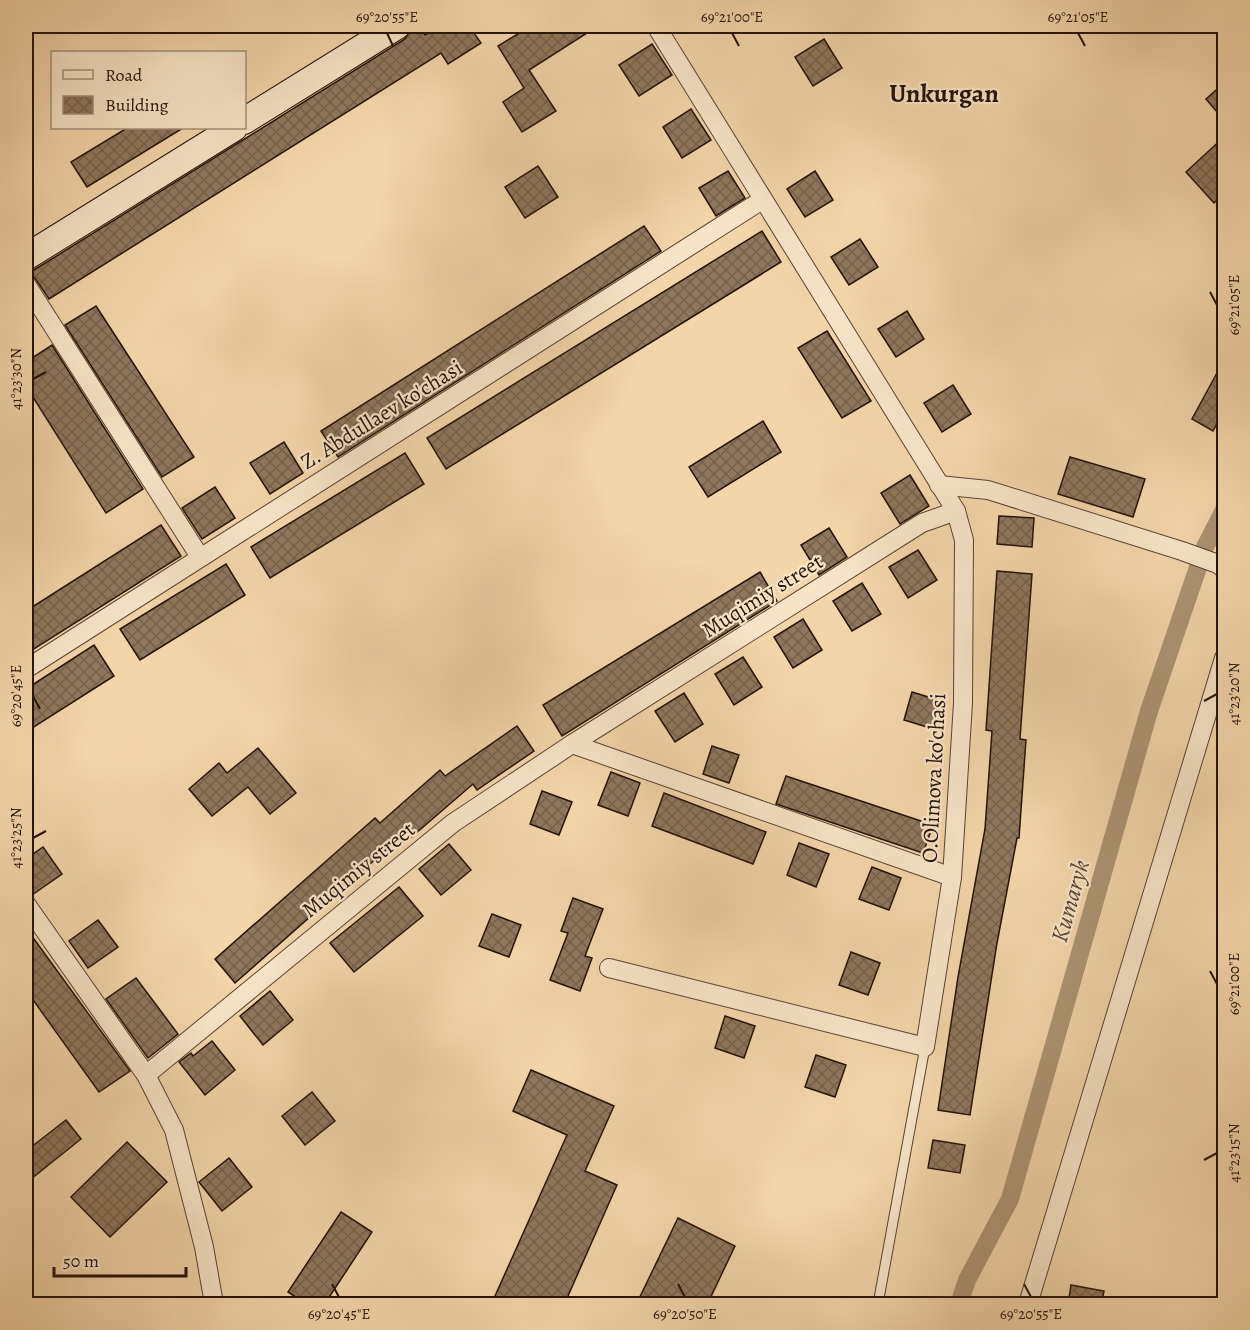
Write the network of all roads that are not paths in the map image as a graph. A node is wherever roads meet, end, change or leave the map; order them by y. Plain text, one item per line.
1 (397, 26) edge
2 (656, 26) edge
3 (246, 120) edge
4 (232, 129) edge
5 (762, 201) junction
6 (26, 257) edge
7 (26, 284) edge
8 (939, 485) junction
9 (956, 511) junction
10 (200, 557) junction
11 (1221, 566) edge
12 (1224, 658) edge
13 (26, 669) edge
14 (573, 744) junction
15 (952, 877) junction
16 (26, 904) edge
17 (609, 968) dead end
18 (925, 1047) junction
19 (146, 1075) junction
20 (214, 1305) edge
21 (878, 1305) edge
22 (1028, 1305) edge

1 - 3 main road
2 - 5 street
4 - 6 main road
5 - 8 street
5 - 10 street, Z. Abdullaev ko'chasi
7 - 10 street
8 - 9 street
8 - 11 street
9 - 14 street, Muqimiy street
9 - 15 street, O.Olimova ko'chasi
10 - 13 street, Z. Abdullaev ko'chasi
12 - 22 street
14 - 15 street
14 - 19 street, Muqimiy street
15 - 18 street, O.Olimova ko'chasi
16 - 19 street
17 - 18 street
18 - 21 lane
19 - 20 street

